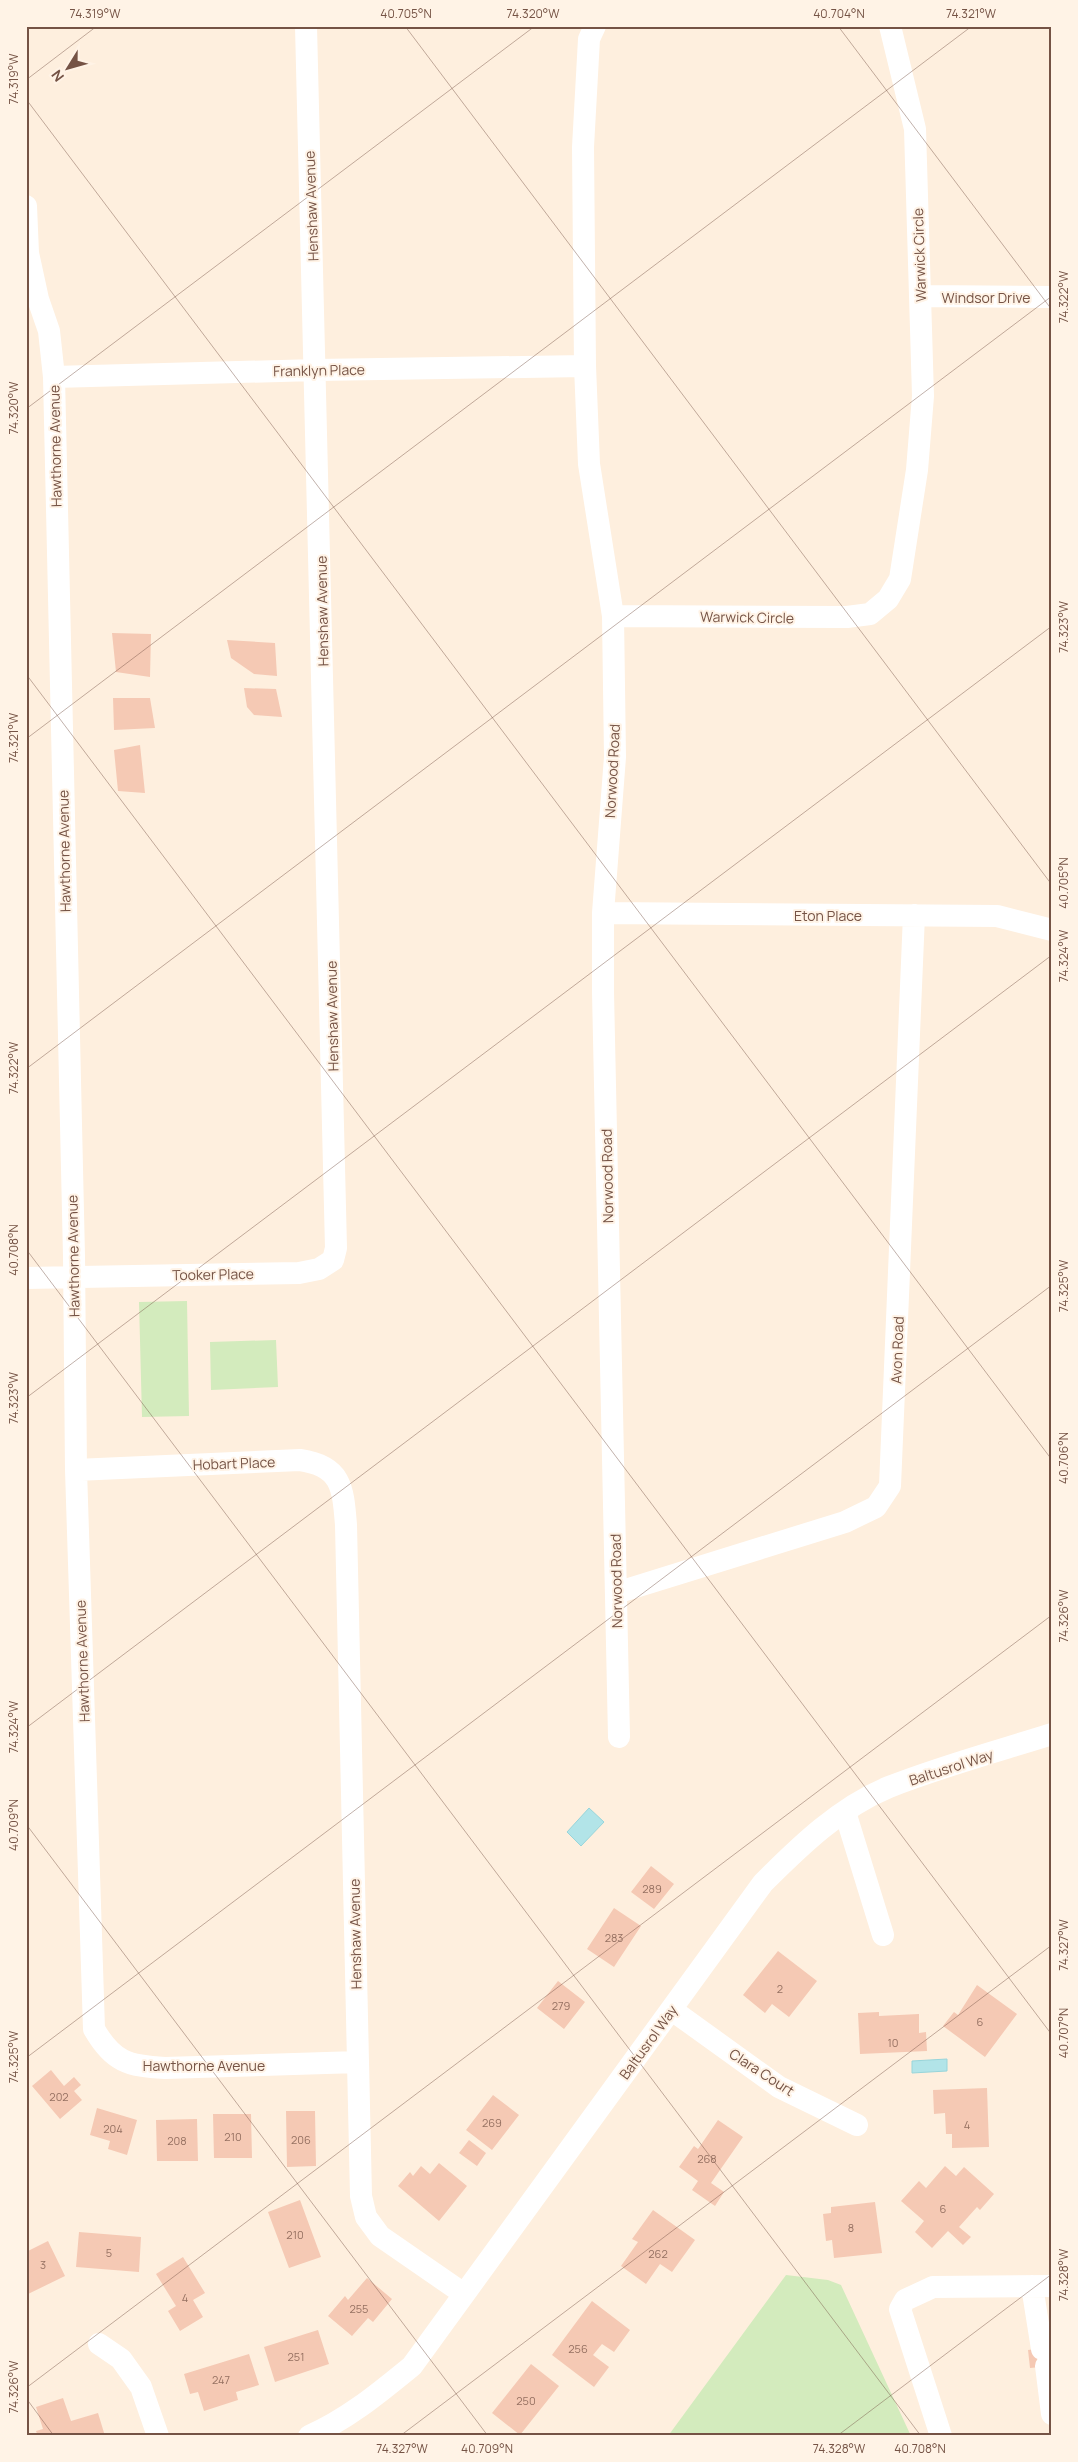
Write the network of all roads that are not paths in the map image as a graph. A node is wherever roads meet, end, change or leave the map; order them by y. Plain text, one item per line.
1 (306, 26) edge
2 (595, 26) edge
3 (890, 26) edge
4 (26, 206) edge
5 (921, 296) junction
6 (1052, 297) edge
7 (585, 366) junction
8 (316, 370) junction
9 (54, 377) junction
10 (613, 616) junction
11 (603, 913) junction
12 (914, 915) junction
13 (1052, 930) edge
14 (336, 1196) joint
15 (74, 1276) junction
16 (26, 1278) edge
17 (76, 1470) junction
18 (346, 1525) joint
19 (616, 1594) junction
20 (1052, 1734) edge
21 (619, 1737) dead end
22 (845, 1812) junction
23 (883, 1935) dead end
24 (672, 2010) junction
25 (358, 2062) junction
26 (858, 2124) dead end
27 (1042, 2286) edge
28 (464, 2294) junction
29 (99, 2344) dead end
30 (1052, 2414) edge
31 (158, 2436) edge
32 (309, 2436) edge
33 (941, 2436) edge

1 - 8 street, Henshaw Avenue
2 - 7 street
3 - 5 street, Warwick Circle
4 - 9 street, Hawthorne Avenue
5 - 6 street, Windsor Drive
5 - 10 street, Warwick Circle
7 - 8 street, Franklyn Place
7 - 10 street
8 - 9 street, Franklyn Place
8 - 14 street, Henshaw Avenue
9 - 15 street, Hawthorne Avenue
10 - 11 street, Norwood Road
11 - 12 street, Eton Place
11 - 19 street, Norwood Road
12 - 13 street, Eton Place
12 - 19 street, Avon Road
14 - 15 street, Tooker Place
15 - 16 street, Tooker Place
15 - 17 street, Hawthorne Avenue
17 - 18 street, Hobart Place
17 - 25 street, Hawthorne Avenue
18 - 25 street, Henshaw Avenue
19 - 21 street, Norwood Road
20 - 22 street, Baltusrol Way
22 - 23 street
22 - 24 street, Baltusrol Way
24 - 26 street, Clara Court
24 - 28 street, Baltusrol Way
25 - 28 street, Henshaw Avenue
27 - 30 street
27 - 33 street
28 - 32 street, Baltusrol Way
29 - 31 street

